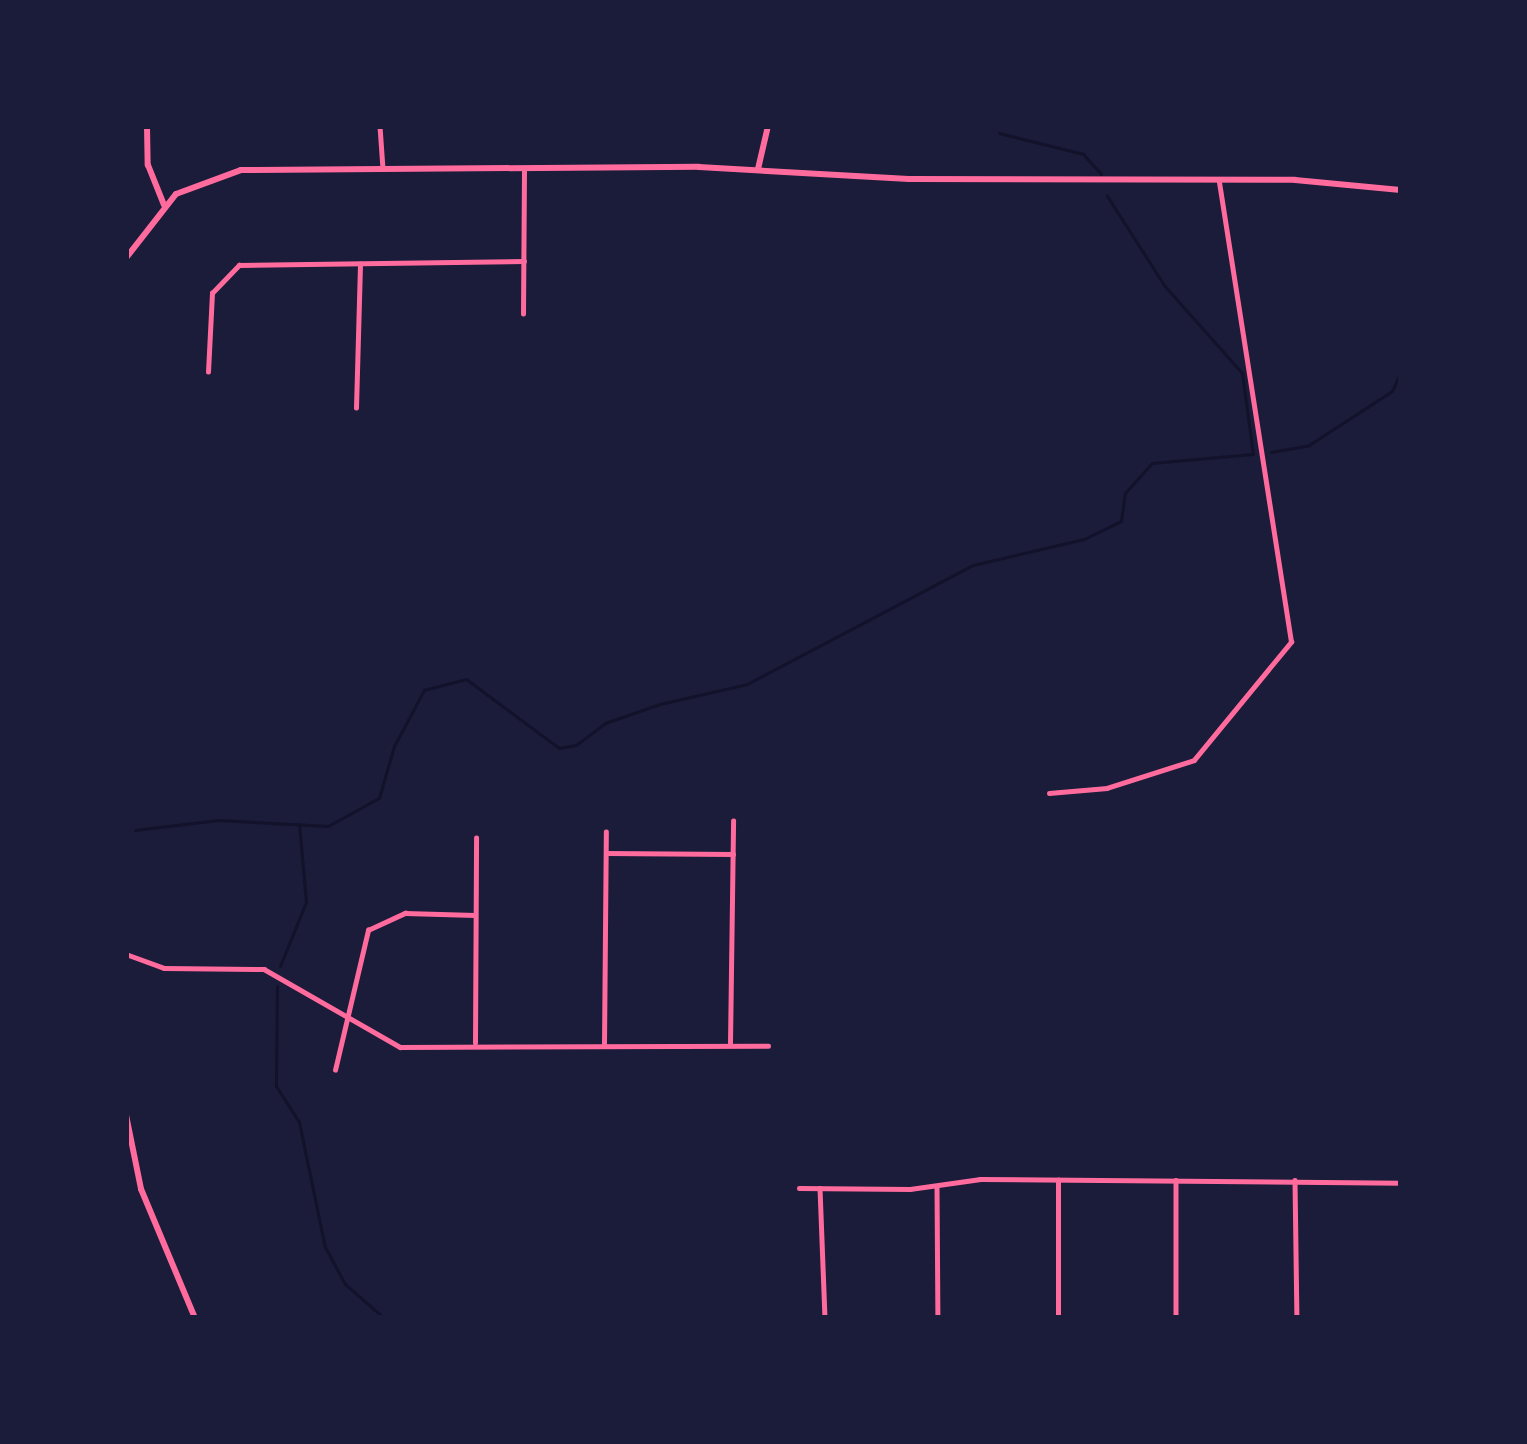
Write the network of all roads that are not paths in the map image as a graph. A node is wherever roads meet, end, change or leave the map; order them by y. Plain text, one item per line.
1 (147, 126) edge
2 (380, 126) edge
3 (768, 126) edge
4 (383, 169) junction
5 (524, 170) junction
6 (758, 170) junction
7 (1220, 182) junction
8 (1401, 190) edge
9 (164, 205) junction
10 (126, 258) edge
11 (524, 261) junction
12 (360, 263) junction
13 (523, 314) dead end
14 (208, 372) dead end
15 (356, 408) dead end
16 (1049, 793) dead end
17 (733, 821) dead end
18 (606, 832) dead end
19 (476, 838) dead end
20 (606, 853) junction
21 (733, 854) junction
22 (475, 915) junction
23 (126, 954) edge
24 (349, 1018) junction
25 (475, 1045) junction
26 (604, 1045) junction
27 (730, 1045) junction
28 (768, 1046) dead end
29 (335, 1070) dead end
30 (126, 1115) edge
31 (1058, 1179) junction
32 (1176, 1180) junction
33 (1294, 1180) junction
34 (1401, 1183) edge
35 (937, 1186) junction
36 (800, 1188) dead end
37 (820, 1188) junction
38 (195, 1318) edge
39 (825, 1318) edge
40 (938, 1318) edge
41 (1058, 1318) edge
42 (1177, 1318) edge
43 (1297, 1318) edge

1 - 9 street
2 - 4 street
3 - 6 street
4 - 5 street
4 - 9 street
5 - 6 street
5 - 11 street
6 - 7 street
7 - 8 street
7 - 16 street
9 - 10 street
11 - 12 street
11 - 13 street
12 - 14 street
12 - 15 street
17 - 21 street
18 - 20 street
19 - 22 street
20 - 21 street
20 - 26 street
21 - 27 street
22 - 24 street
22 - 25 street
23 - 24 street
24 - 25 street
24 - 29 street
25 - 26 street
26 - 27 street
27 - 28 street
30 - 38 street
31 - 32 street
31 - 35 street
31 - 41 street
32 - 33 street
32 - 42 street
33 - 34 street
33 - 43 street
35 - 37 street
35 - 40 street
36 - 37 street
37 - 39 street

